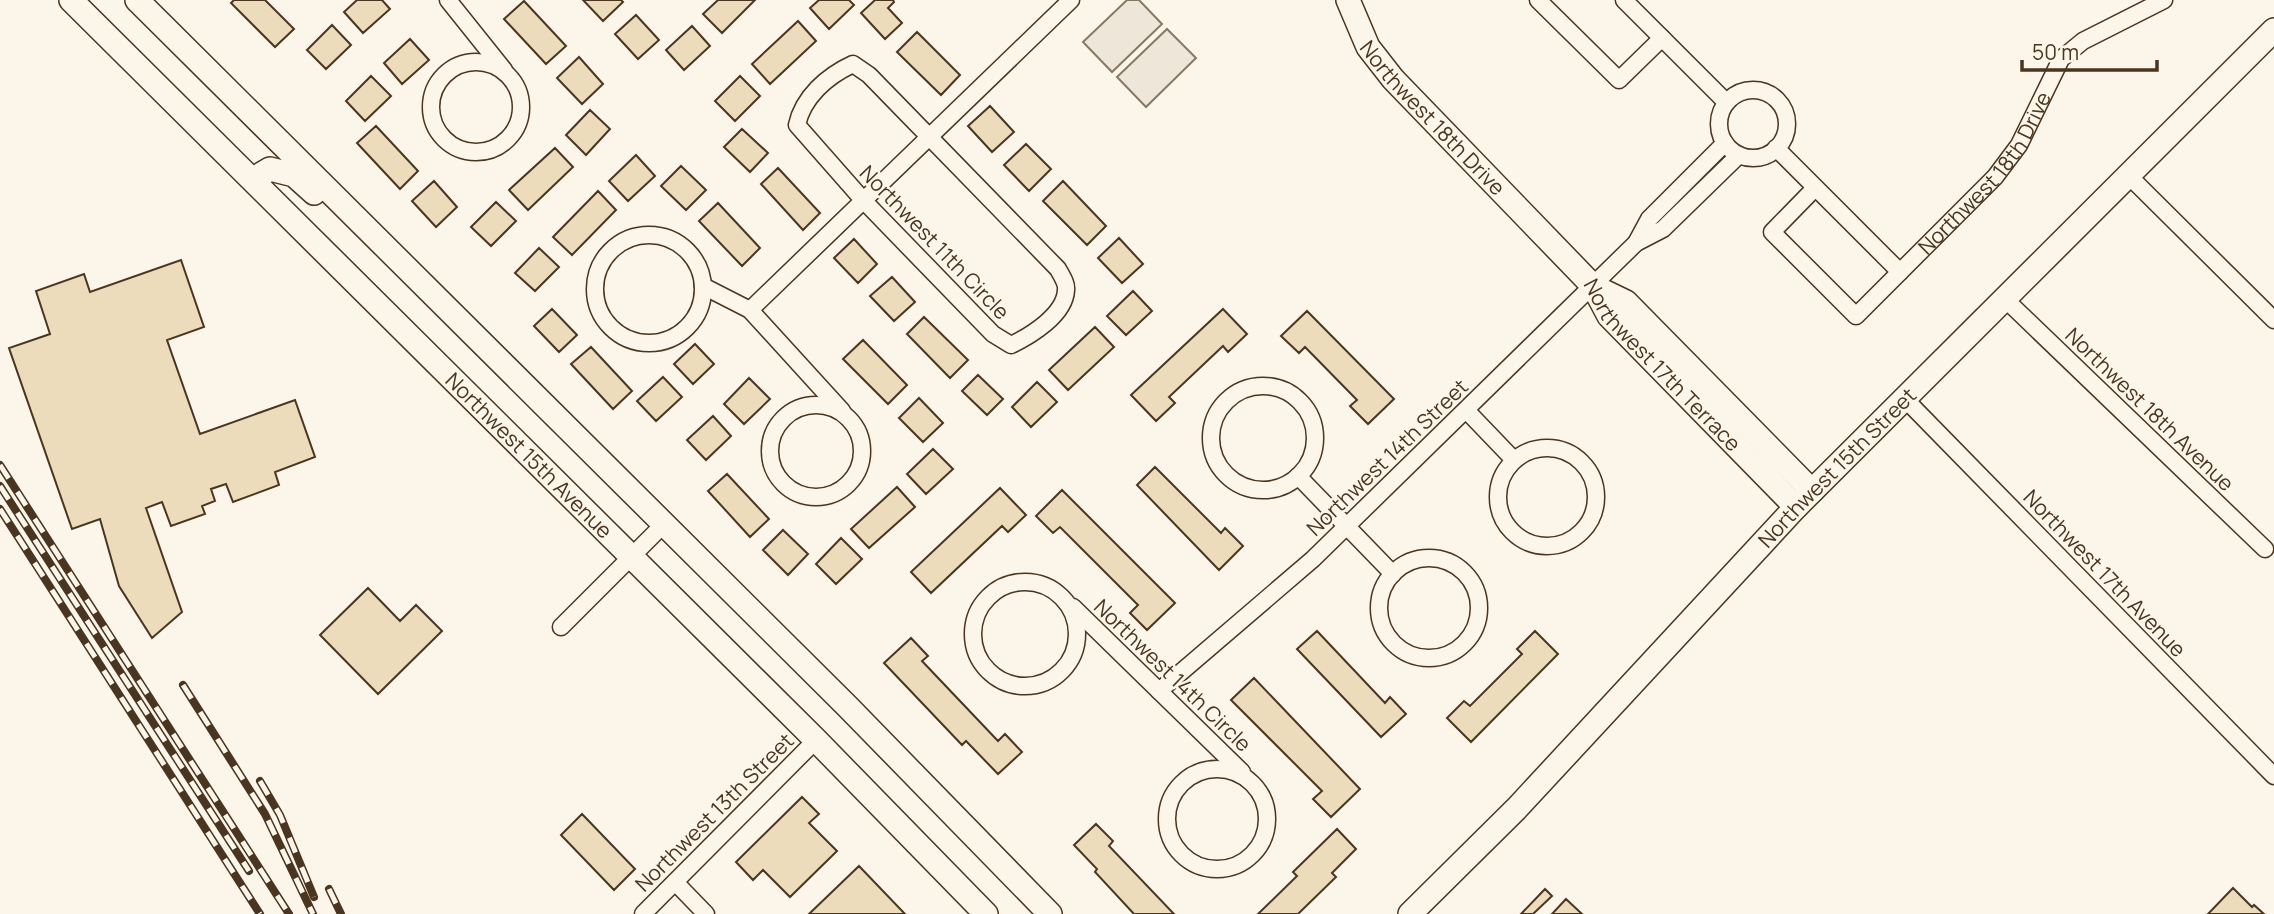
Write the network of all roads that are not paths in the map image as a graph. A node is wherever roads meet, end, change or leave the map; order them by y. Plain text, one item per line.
1 (71, 0) edge
2 (137, 0) edge
3 (447, 0) edge
4 (1071, 0) edge
5 (1348, 0) edge
6 (1538, 0) edge
7 (1624, 0) edge
8 (2164, 0) edge
9 (2274, 30) edge
10 (1662, 38) junction
11 (514, 83) junction
12 (1726, 102) junction
13 (930, 137) junction
14 (1725, 143) junction
15 (1776, 148) junction
16 (1739, 155) junction
17 (2129, 176) junction
18 (253, 178) junction
19 (1815, 188) junction
20 (863, 200) junction
21 (1636, 243) junction
22 (407, 268) junction
23 (1900, 272) junction
24 (703, 285) junction
25 (1593, 286) junction
26 (2006, 299) junction
27 (750, 310) junction
28 (2274, 320) edge
29 (1906, 400) junction
30 (1466, 410) junction
31 (848, 418) junction
32 (1514, 460) junction
33 (1298, 476) junction
34 (1804, 499) junction
35 (664, 524) junction
36 (1346, 526) junction
37 (2265, 549) dead end
38 (631, 556) junction
39 (1393, 574) junction
40 (1064, 598) junction
41 (561, 627) dead end
42 (1159, 691) junction
43 (816, 740) junction
44 (2274, 776) edge
45 (1253, 783) junction
46 (675, 882) junction
47 (643, 914) edge
48 (706, 914) edge
49 (986, 914) edge
50 (1050, 914) edge
51 (1410, 914) edge

1 - 18 street, Northwest 15th Avenue
2 - 22 street
3 - 11 street
4 - 13 street
5 - 25 street, Northwest 18th Drive
6 - 10 street
7 - 10 street
8 - 23 street, Northwest 18th Drive
9 - 17 street, Northwest 15th Street
10 - 12 street
11 - 11 street
12 - 14 street
12 - 15 street
13 - 20 street
13 - 20 street, Northwest 11th Circle
13 - 20 street, Northwest 11th Circle
14 - 16 street
14 - 21 street, Northwest 14th Street
15 - 16 street
15 - 19 street, Northwest 18th Drive
16 - 21 street, Northwest 14th Street
17 - 26 street, Northwest 15th Street
17 - 28 street
18 - 22 street
18 - 38 street, Northwest 15th Avenue
19 - 23 street, Northwest 18th Drive
19 - 23 street, Northwest 18th Drive
20 - 27 street
21 - 25 street, Northwest 14th Street
22 - 35 street
24 - 24 street
24 - 27 street
25 - 30 street, Northwest 14th Street
25 - 34 street, Northwest 17th Terrace
26 - 29 street, Northwest 15th Street
26 - 37 street, Northwest 18th Avenue
27 - 31 street
29 - 34 street, Northwest 15th Street
29 - 44 street, Northwest 17th Avenue
30 - 32 street
30 - 36 street, Northwest 14th Street
31 - 31 street
32 - 32 street
33 - 33 street
33 - 36 street
34 - 51 street, Northwest 15th Street
35 - 38 street
35 - 50 street
36 - 39 street
36 - 42 street, Northwest 14th Street
38 - 41 street
38 - 43 street, Northwest 15th Avenue
39 - 39 street
40 - 40 street, Northwest 14th Circle
40 - 42 street, Northwest 14th Circle
42 - 45 street, Northwest 14th Circle
43 - 46 street, Northwest 13th Street
43 - 49 street, Northwest 15th Avenue
45 - 45 street, Northwest 14th Circle
46 - 47 street, Northwest 13th Street
46 - 48 street

